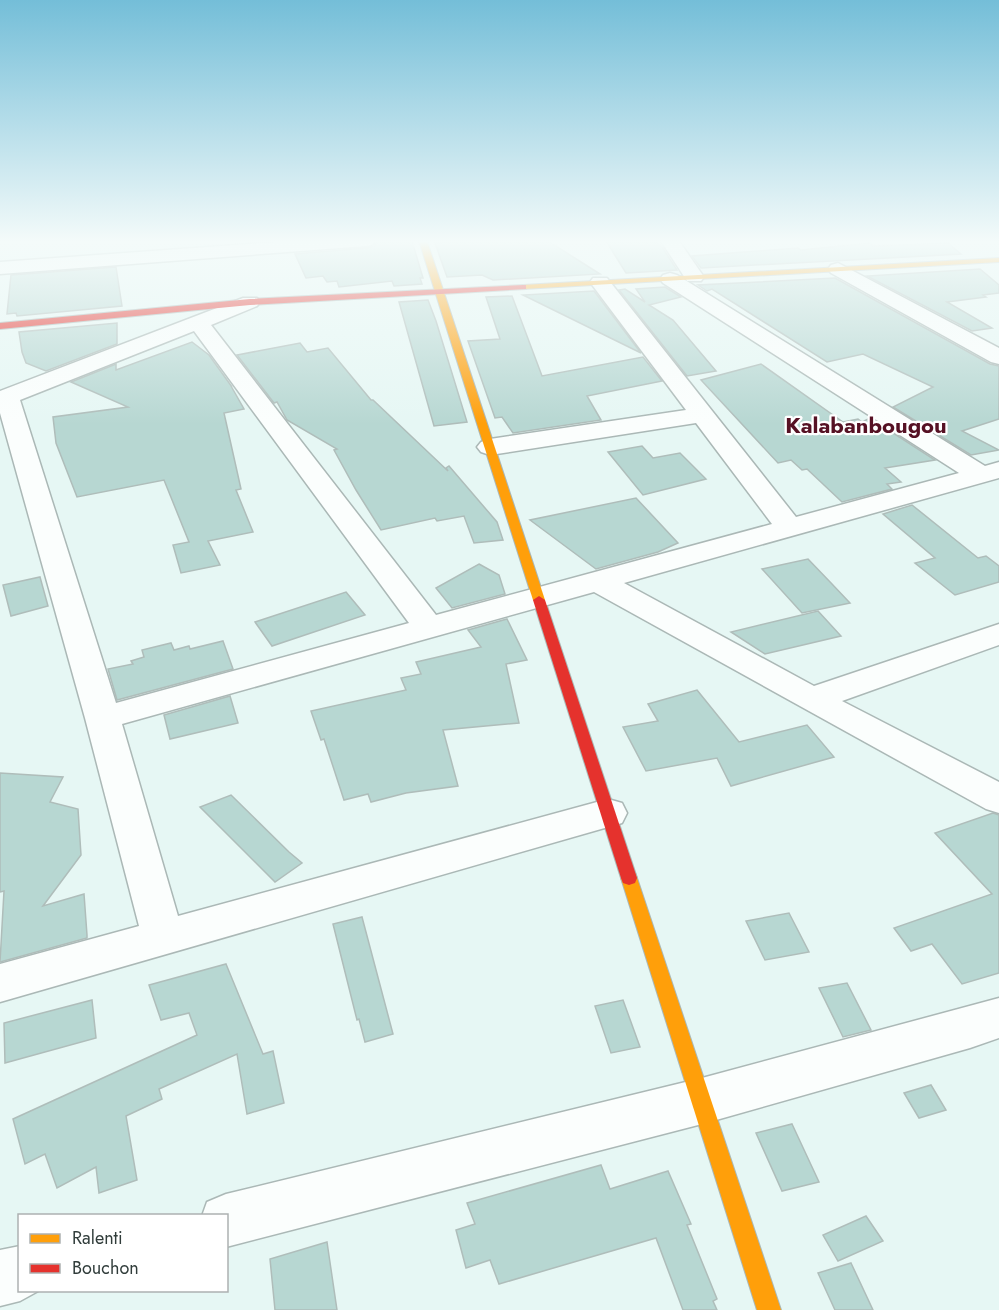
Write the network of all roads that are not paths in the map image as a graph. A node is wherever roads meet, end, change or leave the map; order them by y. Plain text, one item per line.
1 (249, 302) edge
2 (250, 302) edge
3 (443, 302) edge
4 (616, 302) edge
5 (708, 302) edge
6 (899, 302) edge
7 (198, 322) junction
8 (0, 326) edge
9 (999, 357) edge
10 (4, 397) edge
11 (703, 415) junction
12 (490, 447) junction
13 (990, 473) edge
14 (790, 528) junction
15 (597, 581) junction
16 (538, 597) junction
17 (428, 627) junction
18 (999, 634) edge
19 (812, 699) junction
20 (103, 718) junction
21 (999, 799) edge
22 (608, 813) junction
23 (163, 937) junction
24 (0, 983) edge
25 (999, 1018) edge
26 (702, 1101) junction
27 (228, 1220) edge
28 (18, 1274) edge
29 (0, 1278) edge
30 (769, 1310) edge

1 - 8 street
2 - 7 street
3 - 12 street
4 - 11 street
5 - 13 street
6 - 9 street
7 - 10 street
7 - 17 street
10 - 20 street
11 - 12 street
11 - 14 street
12 - 16 street
13 - 14 street
14 - 15 street
15 - 16 street
15 - 19 street
16 - 17 street
16 - 22 street
17 - 20 street
18 - 19 street
19 - 21 street
20 - 23 street
22 - 23 street
22 - 26 street
23 - 24 street
25 - 26 street
26 - 27 street
26 - 30 street
28 - 29 street

